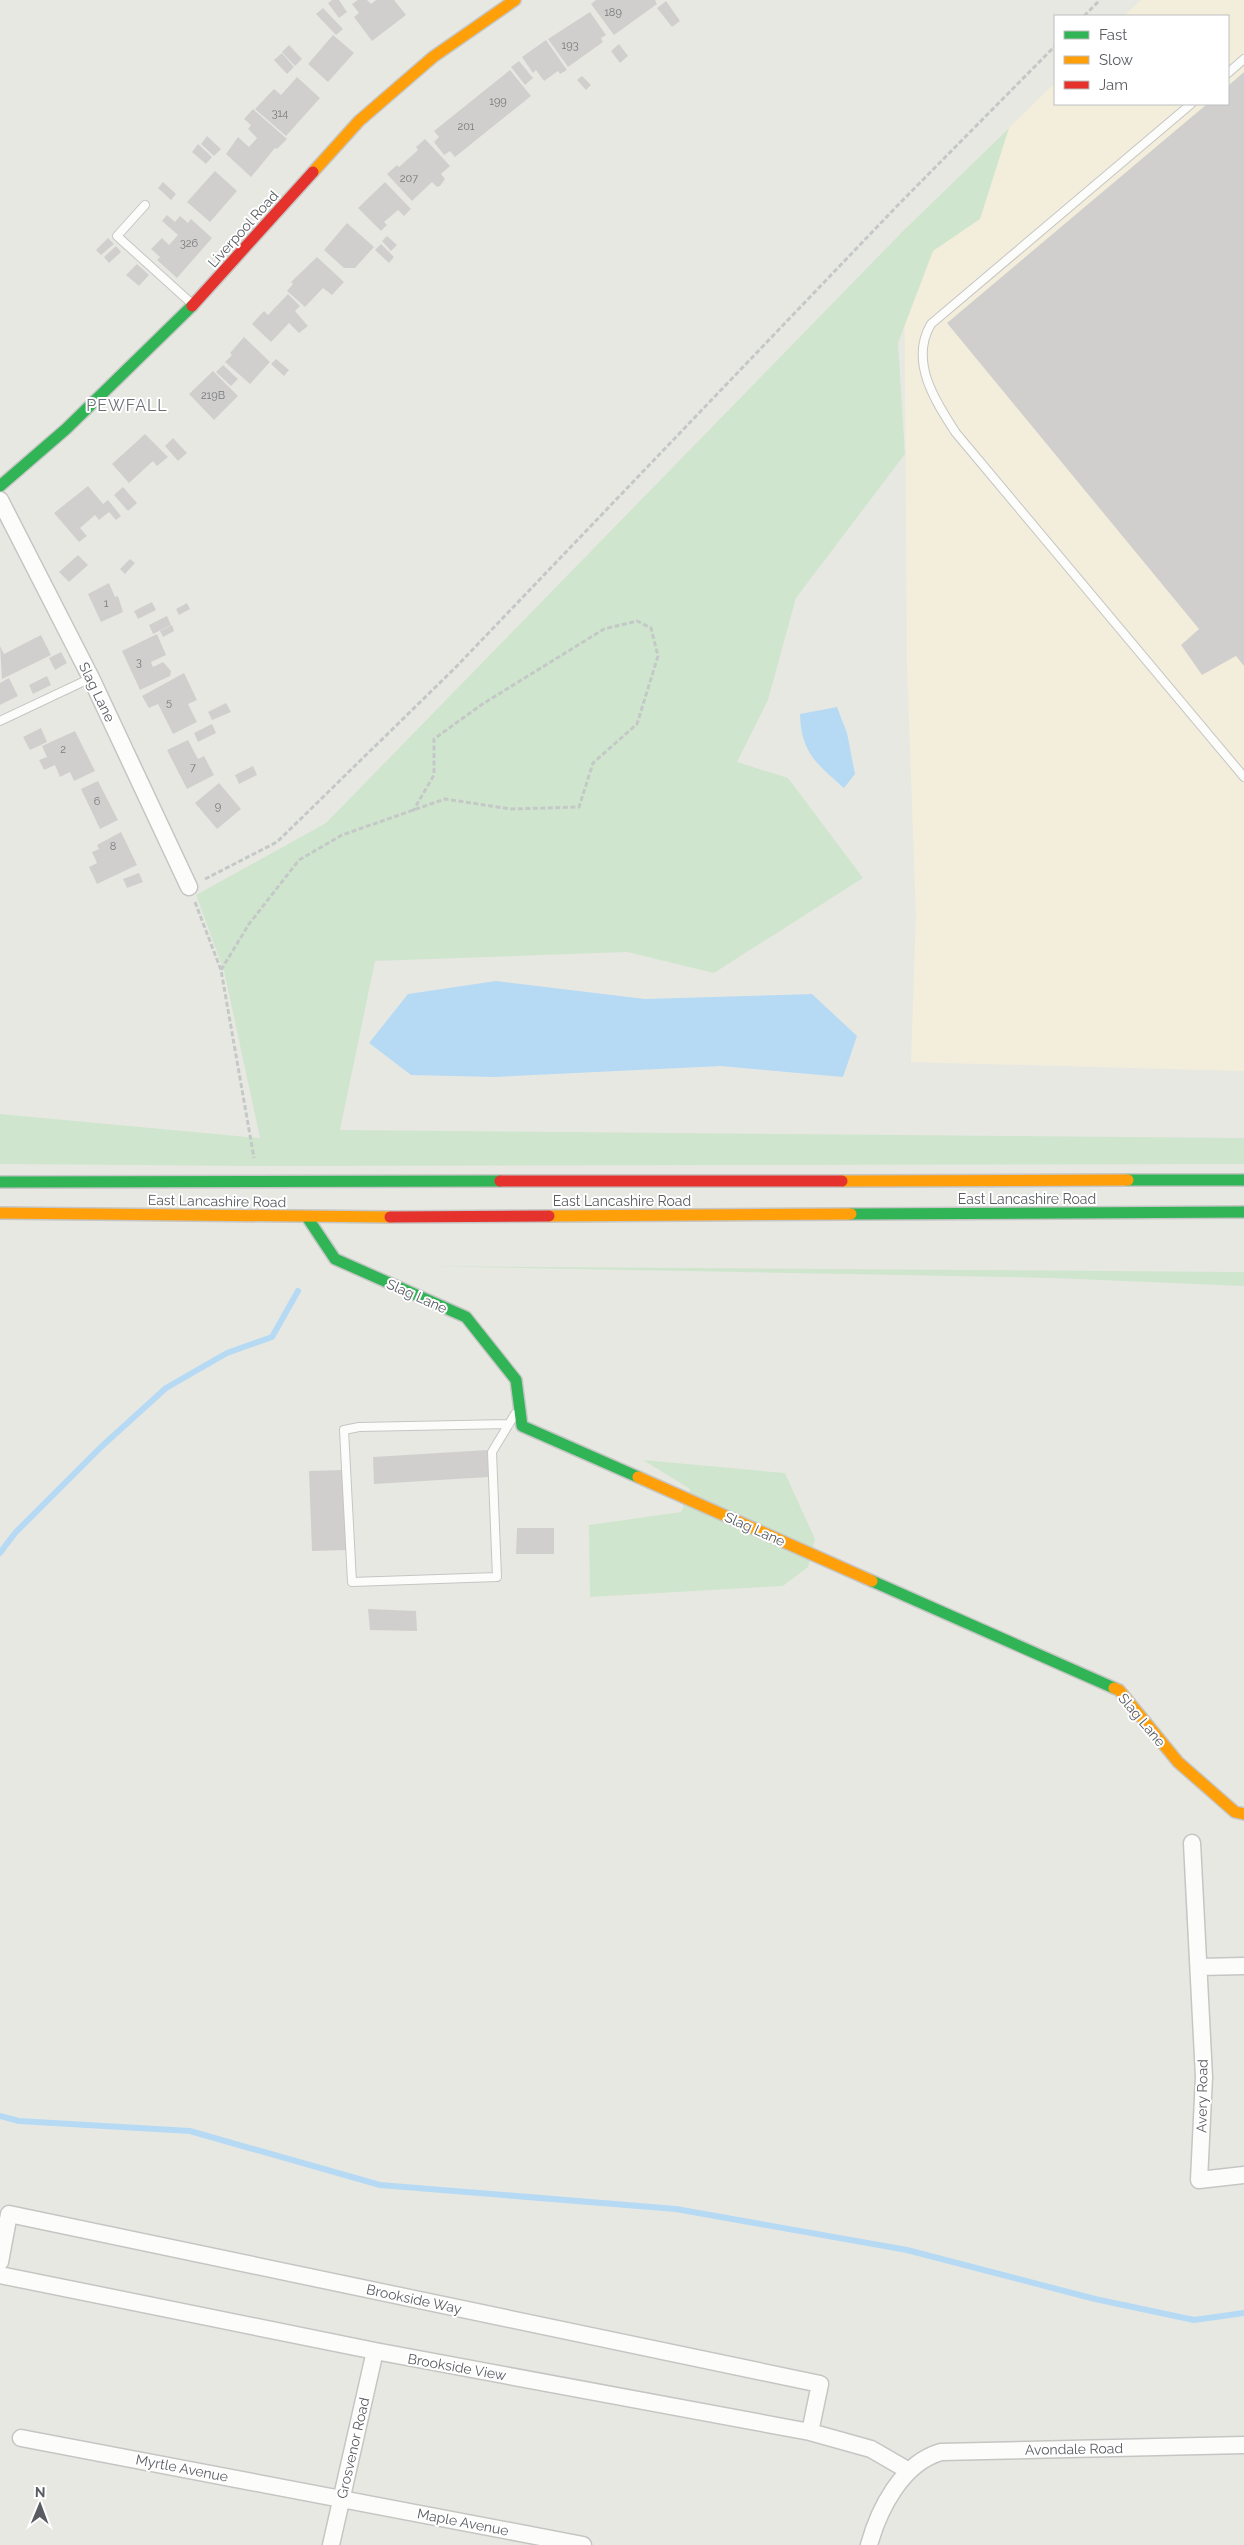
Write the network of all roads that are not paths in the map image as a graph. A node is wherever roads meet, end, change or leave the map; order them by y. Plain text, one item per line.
1 (514, 0) edge
2 (1244, 59) edge
3 (1229, 72) edge
4 (1190, 105) edge
5 (145, 205) dead end
6 (193, 306) junction
7 (0, 486) edge
8 (0, 500) edge
9 (91, 678) junction
10 (0, 721) edge
11 (1244, 778) edge
12 (189, 887) road end
13 (1244, 1180) edge
14 (0, 1182) edge
15 (280, 1191) junction
16 (1244, 1212) edge
17 (0, 1214) edge
18 (281, 1217) junction
19 (307, 1217) junction
20 (520, 1406) junction
21 (509, 1424) junction
22 (1244, 1814) edge
23 (1192, 1843) dead end
24 (1244, 1966) edge
25 (1198, 1967) junction
26 (1244, 2175) edge
27 (0, 2262) edge
28 (0, 2275) edge
29 (375, 2352) junction
30 (810, 2432) junction
31 (21, 2438) dead end
32 (1244, 2446) edge
33 (909, 2471) junction
34 (342, 2499) junction
35 (331, 2545) edge
36 (583, 2545) edge
37 (869, 2545) edge

1 - 6 main road, Liverpool Road
2 - 3 lane
4 - 11 lane
5 - 6 lane
6 - 7 main road, Liverpool Road
8 - 9 street, Slag Lane
9 - 10 lane
9 - 12 street, Slag Lane
13 - 15 main road, East Lancashire Road
14 - 15 main road, East Lancashire Road
15 - 18 main road
16 - 19 main road, East Lancashire Road
17 - 18 main road, East Lancashire Road
18 - 19 main road, East Lancashire Road
19 - 20 main road, Slag Lane
20 - 21 lane
20 - 22 main road, Slag Lane
21 - 21 lane
23 - 25 street, Avery Road
24 - 25 street
25 - 26 street, Avery Road
27 - 30 street, Brookside Way
28 - 29 street, Brookside View
29 - 30 street, Brookside View
29 - 34 street, Grosvenor Road
30 - 33 street, Brookside View
31 - 34 street, Myrtle Avenue
32 - 33 street, Avondale Road
33 - 37 street, Avondale Road
34 - 35 street, Grosvenor Road
34 - 36 street, Maple Avenue

